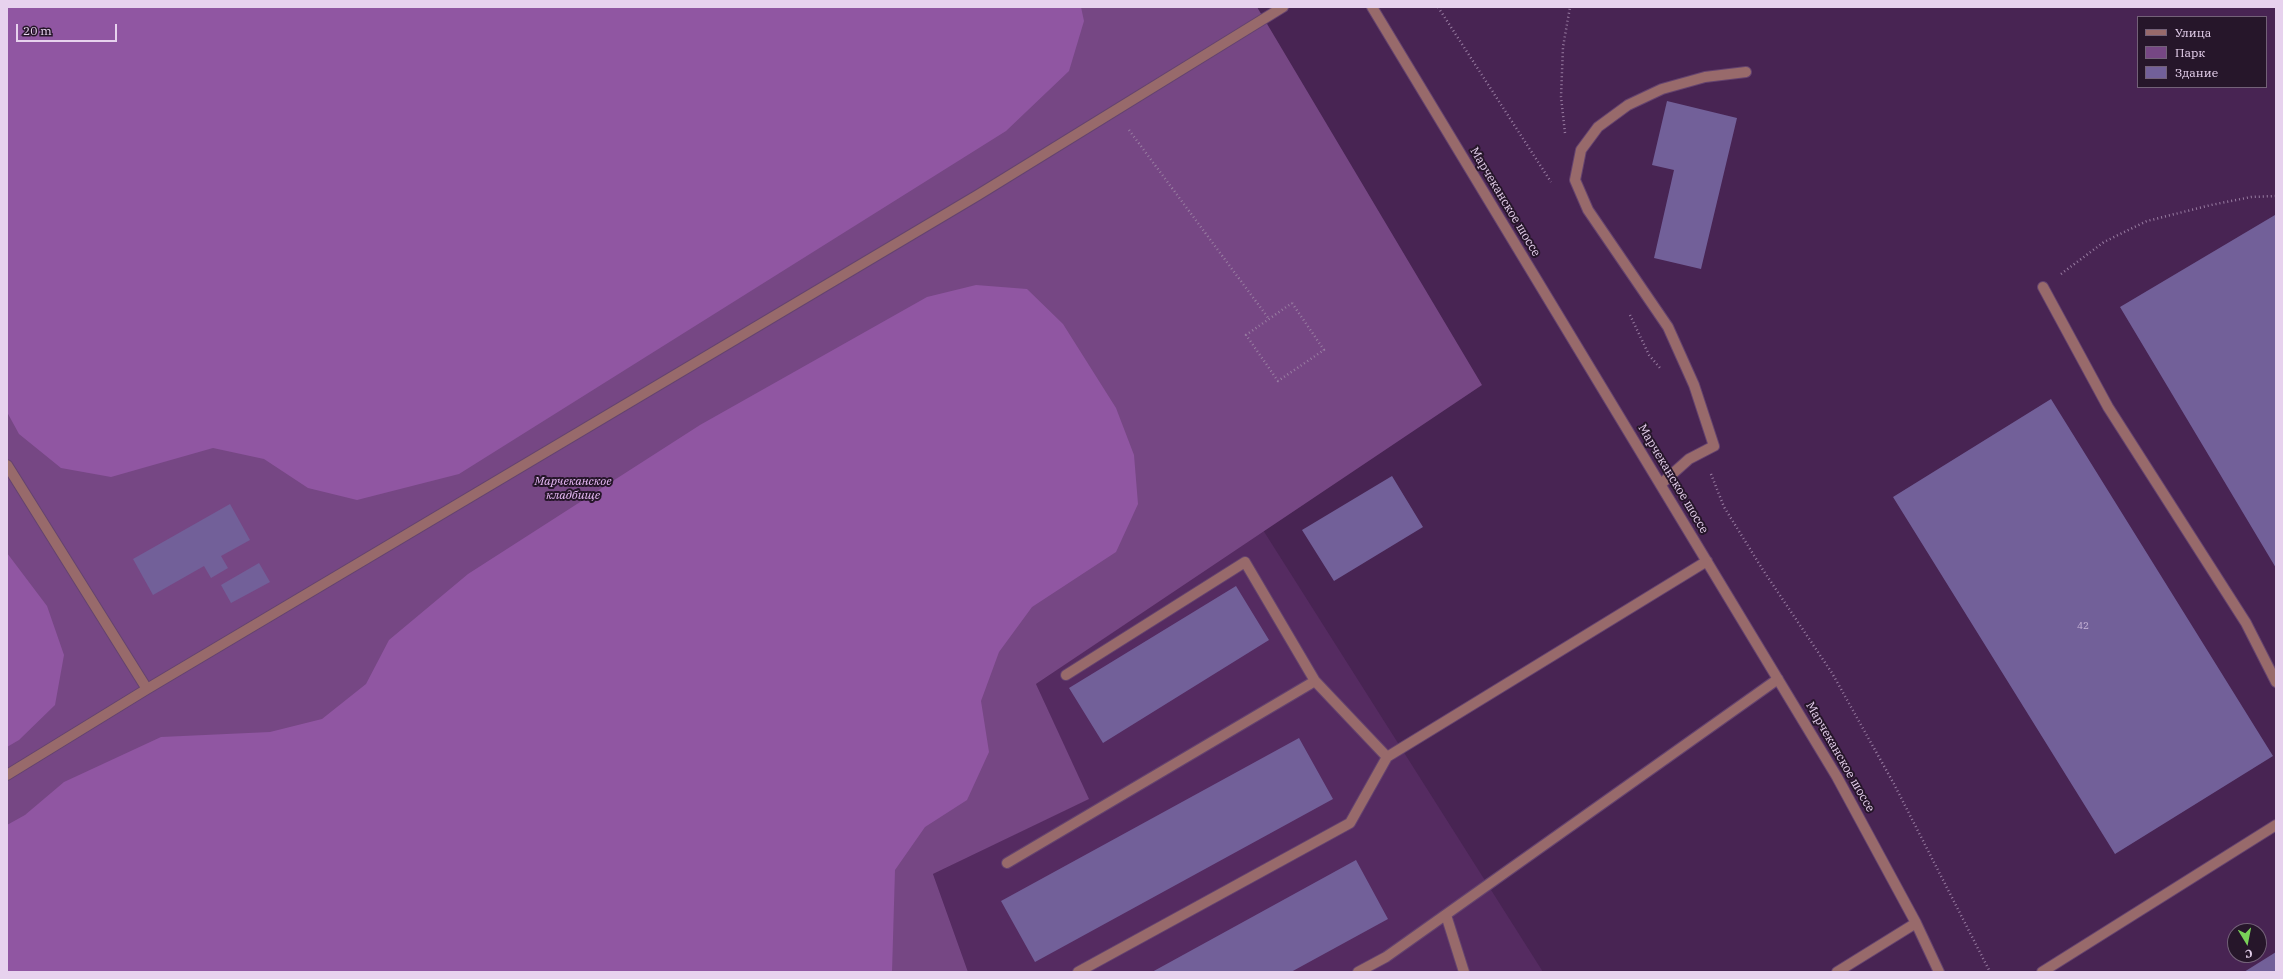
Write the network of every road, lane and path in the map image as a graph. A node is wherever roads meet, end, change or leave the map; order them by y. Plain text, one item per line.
1 (1283, 7) edge
2 (1372, 7) edge
3 (1438, 7) edge
4 (1570, 7) edge
5 (1746, 72) dead end
6 (1116, 111) junction
7 (1566, 140) dead end
8 (1554, 187) dead end
9 (2276, 196) edge
10 (2043, 287) joint
11 (1626, 308) dead end
12 (1269, 319) junction
13 (1664, 374) dead end
14 (1703, 452) junction
15 (7, 465) edge
16 (1661, 484) junction
17 (1707, 561) junction
18 (1066, 675) dead end
19 (1778, 679) junction
20 (1315, 681) junction
21 (2276, 682) edge
22 (147, 689) junction
23 (1387, 757) junction
24 (7, 775) edge
25 (2276, 825) edge
26 (1007, 863) dead end
27 (1446, 915) junction
28 (1916, 923) junction
29 (1078, 972) edge
30 (1358, 972) edge
31 (1464, 972) edge
32 (1837, 972) edge
33 (1938, 972) edge
34 (1990, 972) edge
35 (2042, 972) edge

1 - 6 street
2 - 16 street, Марчеканское шоссе
3 - 8 path
4 - 7 path
5 - 14 street
6 - 12 path
6 - 22 street
9 - 10 path
10 - 21 street
11 - 13 path
12 - 12 path
14 - 16 street
14 - 34 path
15 - 22 street
16 - 17 street, Марчеканское шоссе
17 - 19 street, Марчеканское шоссе
17 - 23 street
18 - 20 street
19 - 27 street
19 - 28 street, Марчеканское шоссе
20 - 23 street
20 - 26 street
22 - 24 street
23 - 29 street
25 - 35 street
27 - 30 street
27 - 31 street
28 - 32 street
28 - 33 street, Марчеканское шоссе

